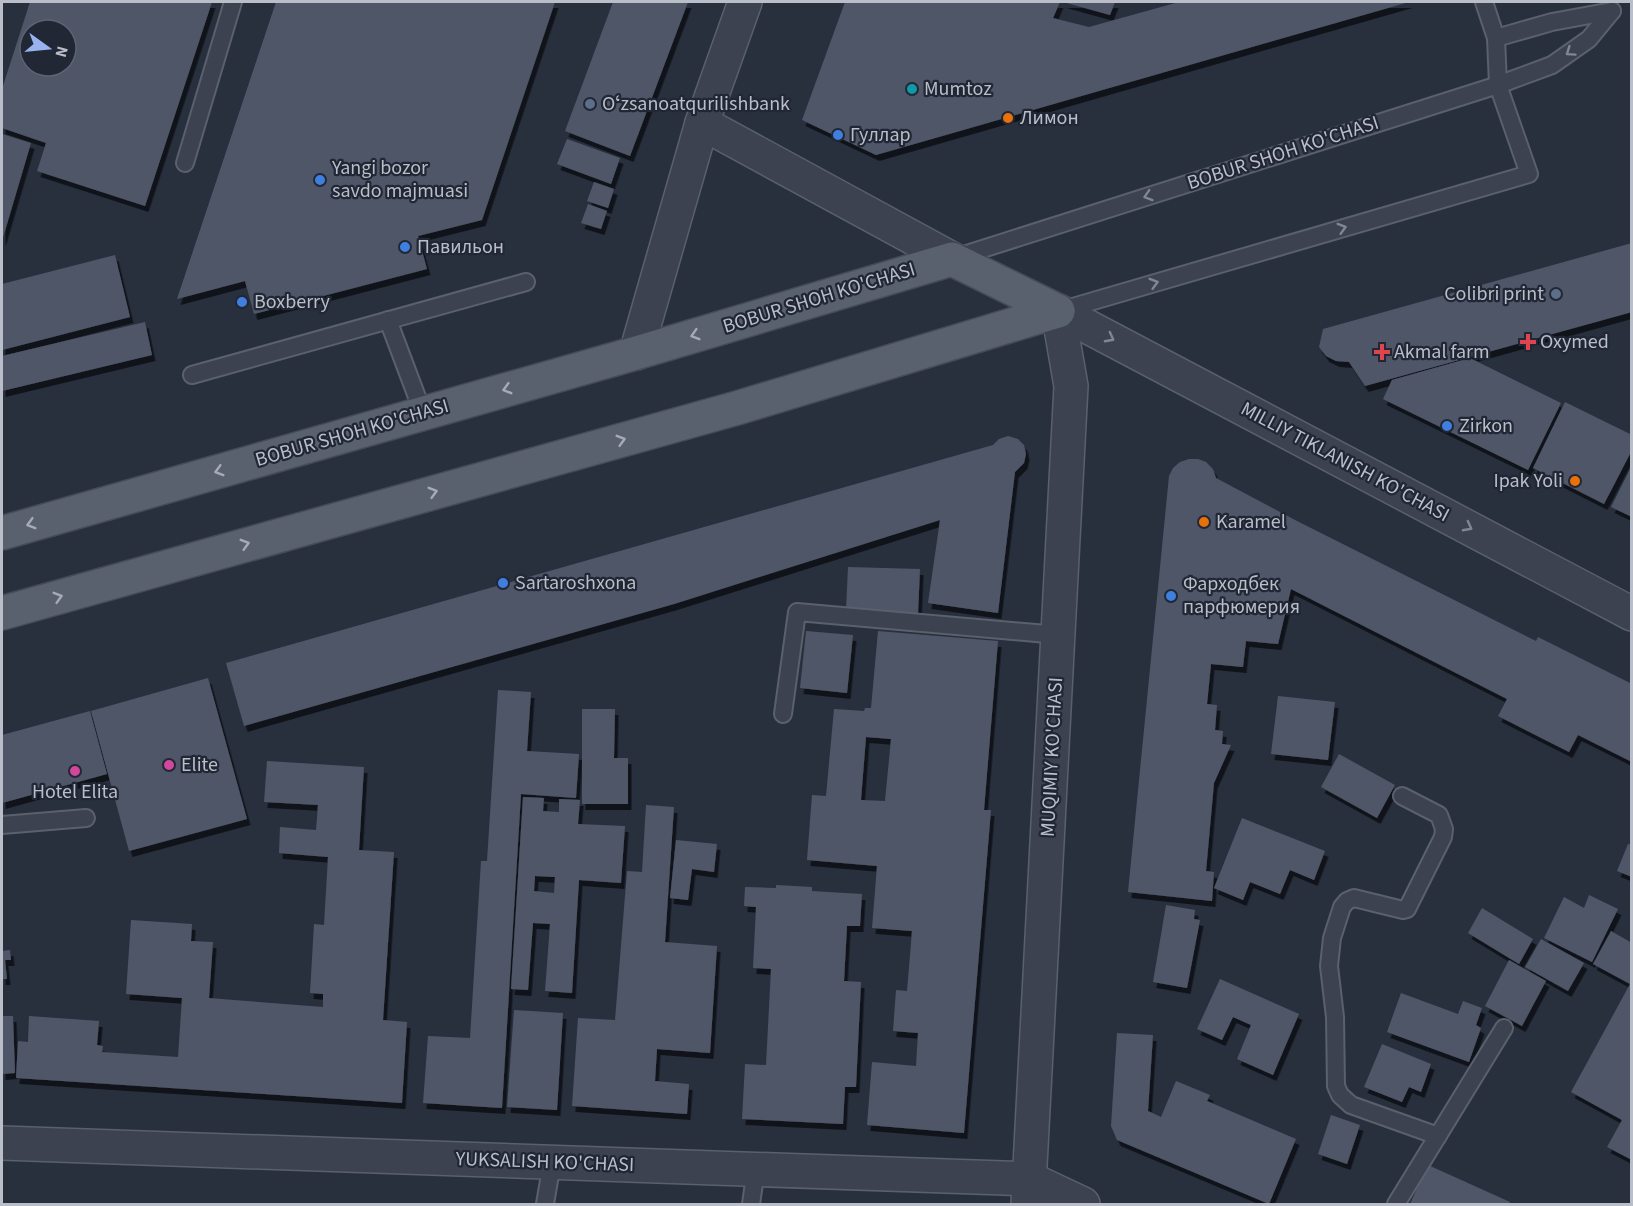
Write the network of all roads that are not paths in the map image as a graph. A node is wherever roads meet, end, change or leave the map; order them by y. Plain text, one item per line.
1 (233, 2) edge
2 (745, 2) edge
3 (1484, 2) edge
4 (1496, 38) junction
5 (1498, 85) junction
6 (702, 123) junction
7 (185, 163) dead end
8 (952, 259) junction
9 (526, 282) dead end
10 (1058, 311) junction
11 (388, 320) junction
12 (636, 353) junction
13 (192, 375) dead end
14 (423, 414) junction
15 (2, 533) edge
16 (2, 613) edge
17 (1632, 614) edge
18 (1058, 634) junction
19 (783, 714) dead end
20 (1402, 796) dead end
21 (86, 818) dead end
22 (2, 825) edge
23 (1504, 1028) dead end
24 (1438, 1136) junction
25 (2, 1143) edge
26 (552, 1162) junction
27 (756, 1169) junction
28 (1029, 1192) edge
29 (544, 1204) edge
30 (751, 1204) edge
31 (1083, 1204) edge
32 (1396, 1204) edge

1 - 7 lane
2 - 6 street
3 - 4 lane
4 - 5 lane
4 -> 5 lane, BOBUR SHOH KO'CHASI
5 -> 8 lane, BOBUR SHOH KO'CHASI
10 -> 5 lane
6 - 8 street
6 - 12 street
8 - 10 main road
8 -> 12 main road, BOBUR SHOH KO'CHASI
9 - 11 lane
16 -> 10 main road
10 -> 17 street, MILLIY TIKLANISH KO'CHASI
10 - 18 street, MUQIMIY KO'CHASI
11 - 13 lane
11 - 14 lane
12 -> 14 main road, BOBUR SHOH KO'CHASI
14 -> 15 main road, BOBUR SHOH KO'CHASI
18 - 19 lane
18 - 28 street, MUQIMIY KO'CHASI
20 - 24 lane
21 - 22 lane
23 - 24 lane
24 - 32 lane
25 - 26 street, YUKSALISH KO'CHASI
26 - 27 street, YUKSALISH KO'CHASI
26 - 29 lane
27 - 28 street, YUKSALISH KO'CHASI
27 - 30 lane
28 - 31 street, YUKSALISH KO'CHASI

